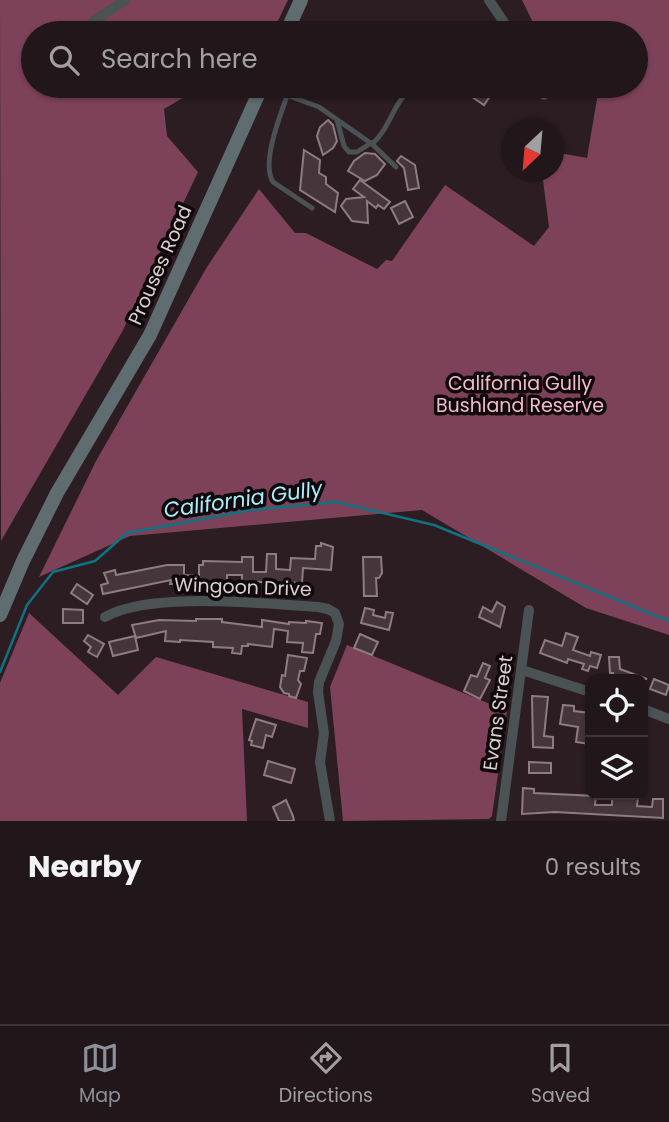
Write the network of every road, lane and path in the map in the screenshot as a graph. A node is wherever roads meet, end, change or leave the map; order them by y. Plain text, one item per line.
1 (125, 0) edge
2 (301, 0) edge
3 (489, 0) edge
4 (94, 21) edge
5 (291, 21) edge
6 (503, 21) edge
7 (257, 98) edge
8 (286, 98) edge
9 (293, 98) edge
10 (402, 98) edge
11 (335, 118) junction
12 (371, 144) junction
13 (396, 167) dead end
14 (312, 208) dead end
15 (529, 610) dead end
16 (0, 615) edge
17 (105, 617) dead end
18 (523, 670) junction
19 (585, 690) edge
20 (648, 711) edge
21 (669, 719) edge
22 (330, 821) edge
23 (501, 821) edge

1 - 4 street
2 - 5 street
3 - 6 street
7 - 16 street, Prouses Road
8 - 14 lane
9 - 11 lane
10 - 12 lane
11 - 12 lane
11 - 12 lane
12 - 13 lane
15 - 18 street, Evans Street
17 - 22 street, Wingoon Drive
18 - 19 street
18 - 23 street, Evans Street
20 - 21 street

